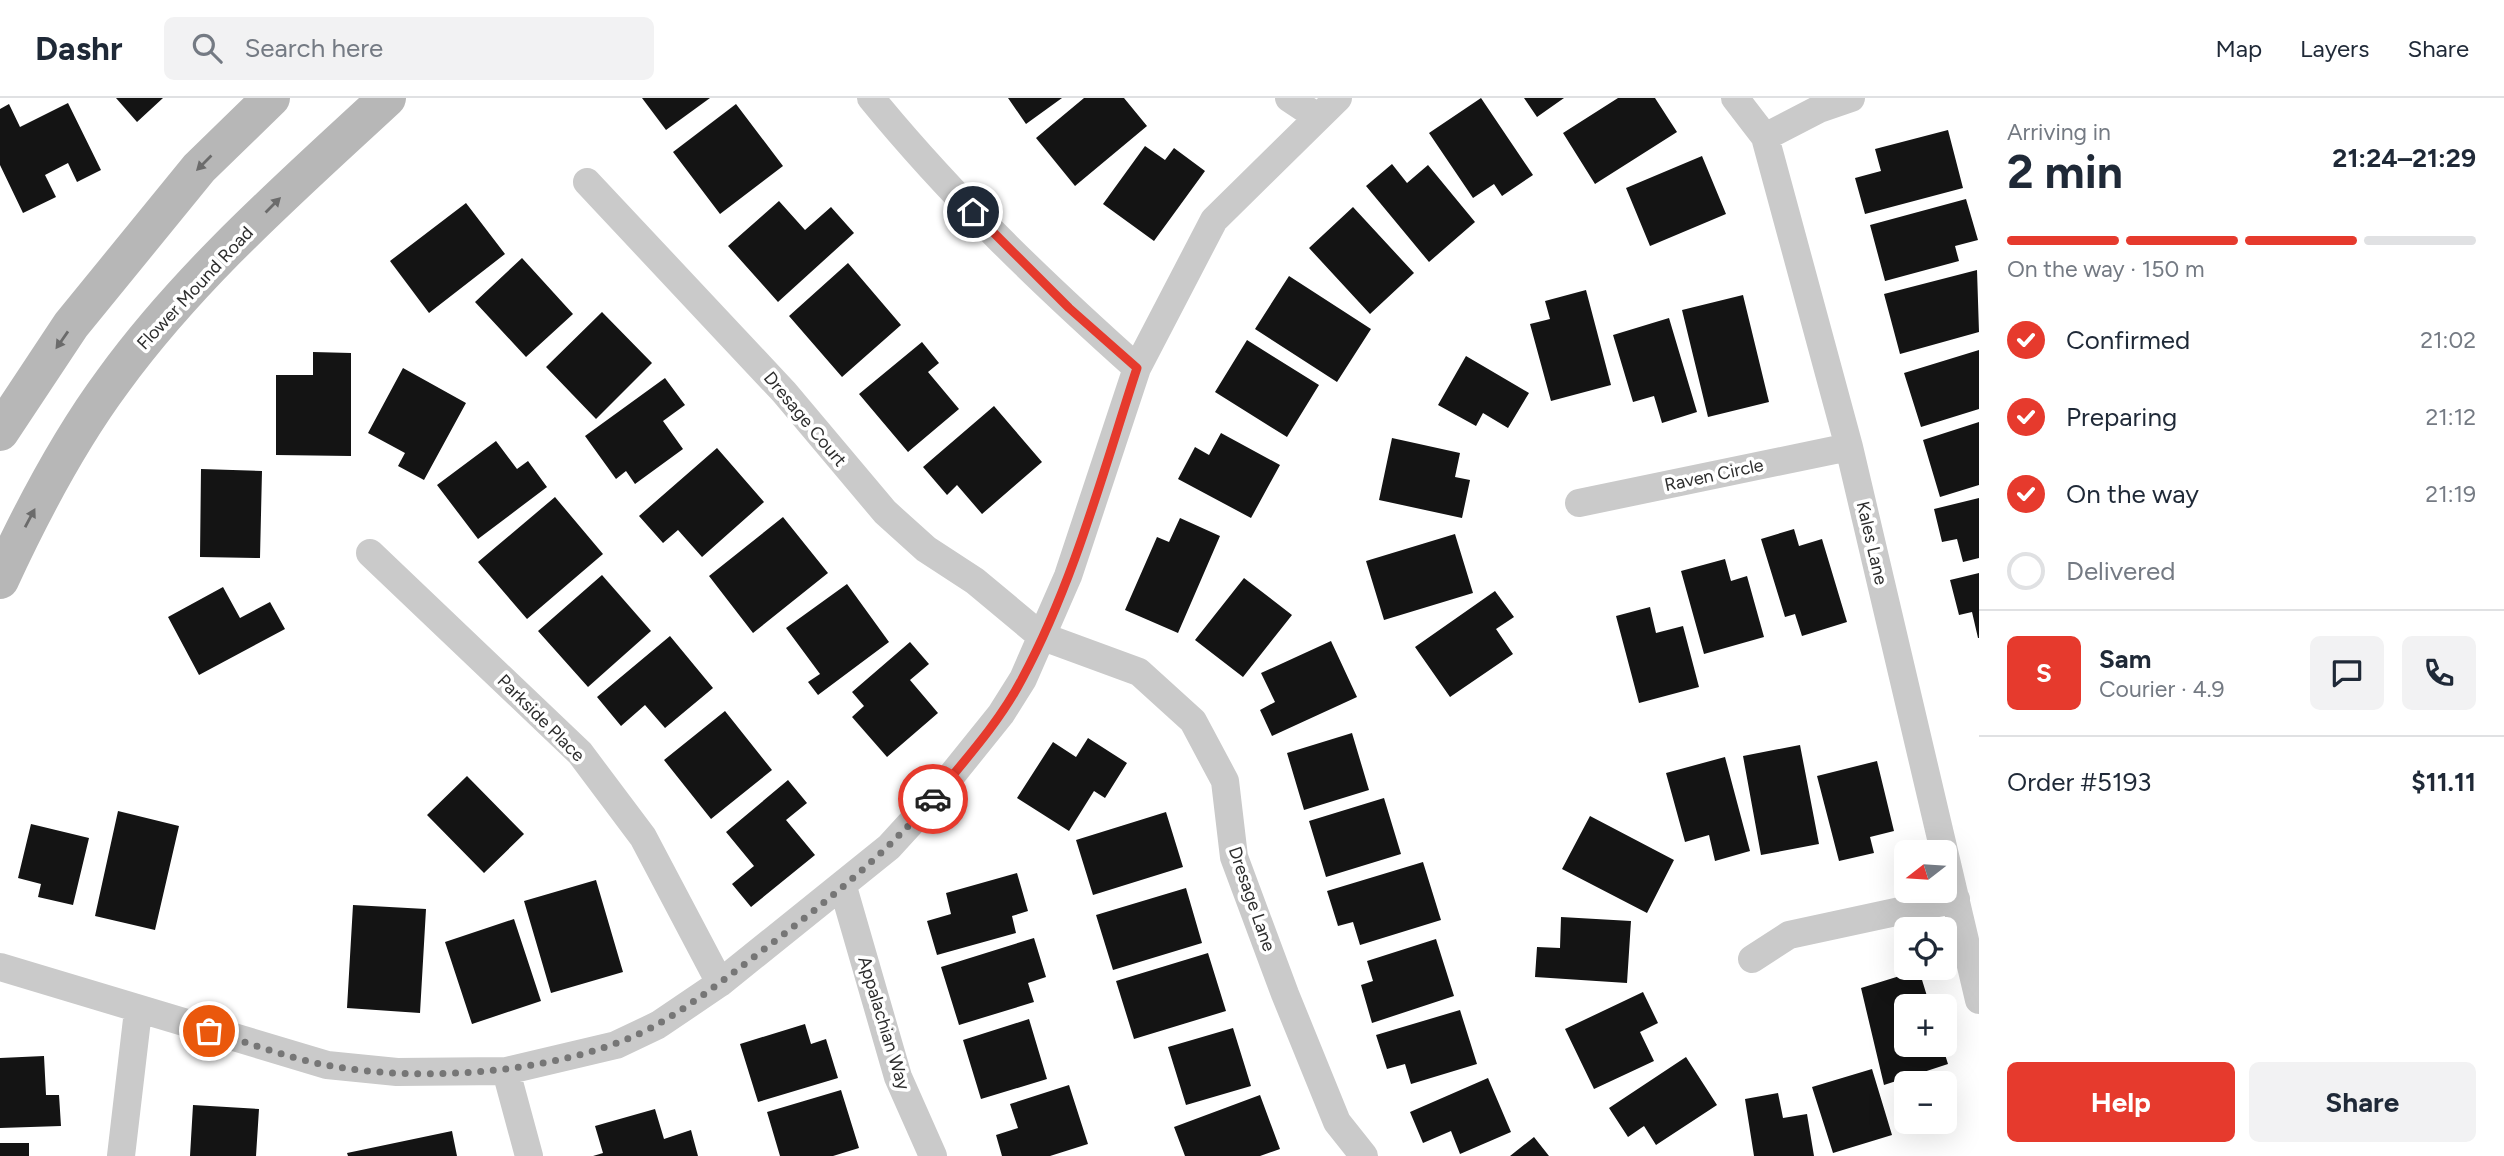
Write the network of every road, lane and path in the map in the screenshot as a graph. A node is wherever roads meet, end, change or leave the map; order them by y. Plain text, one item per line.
1 (271, 98) edge
2 (387, 98) edge
3 (871, 98) edge
4 (1289, 98) edge
5 (1338, 98) edge
6 (1735, 98) edge
7 (1851, 98) edge
8 (1316, 116) junction
9 (1765, 137) junction
10 (587, 182) dead end
11 (1137, 368) junction
12 (0, 432) edge
13 (1849, 447) junction
14 (1579, 503) dead end
15 (370, 553) dead end
16 (0, 580) edge
17 (1041, 636) junction
18 (1942, 840) edge
19 (843, 887) junction
20 (1937, 903) edge
21 (1957, 903) edge
22 (1752, 959) dead end
23 (0, 967) edge
24 (720, 983) junction
25 (1979, 1000) edge
26 (138, 1011) junction
27 (506, 1071) junction
28 (121, 1156) edge
29 (529, 1156) edge
30 (933, 1156) edge
31 (1364, 1156) edge

1 -> 12 main road
16 -> 2 main road, Flower Mound Road
3 - 11 street
4 - 8 street
5 - 8 street
6 - 9 street, Kales Lane
7 - 9 street
8 - 11 street
9 - 13 street, Kales Lane
10 - 17 street, Dresage Court
11 - 17 street
13 - 14 street, Raven Circle
13 - 18 street, Kales Lane
15 - 24 street, Parkside Place
17 - 19 street
17 - 31 street, Dresage Lane
19 - 24 street
19 - 30 street, Appalachian Way
20 - 22 street
21 - 25 street, Kales Lane
23 - 26 street
24 - 27 street
26 - 27 street
26 - 28 street
27 - 29 street

